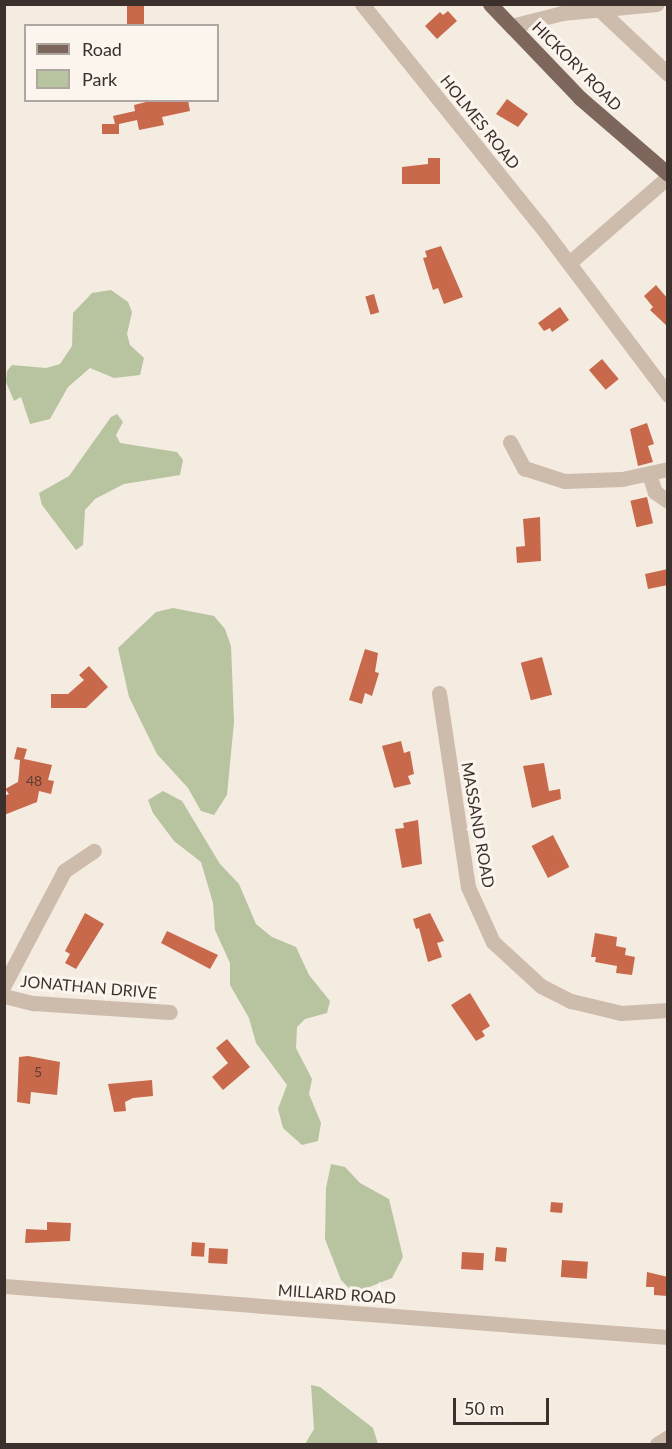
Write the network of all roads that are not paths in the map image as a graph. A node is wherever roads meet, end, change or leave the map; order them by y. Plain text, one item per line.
1 (362, 4) edge
2 (490, 4) edge
3 (657, 4) edge
4 (601, 11) junction
5 (511, 26) junction
6 (668, 74) edge
7 (668, 176) edge
8 (569, 263) junction
9 (668, 395) edge
10 (510, 442) dead end
11 (668, 469) edge
12 (649, 474) junction
13 (668, 501) edge
14 (439, 693) dead end
15 (94, 851) dead end
16 (4, 985) edge
17 (4, 996) edge
18 (668, 1010) edge
19 (170, 1012) dead end
20 (4, 1286) edge
21 (668, 1337) edge
22 (668, 1437) edge
23 (657, 1444) edge

1 - 8 street, HOLMES ROAD
2 - 5 main road, HICKORY ROAD
3 - 4 street
4 - 5 street
4 - 6 street
5 - 7 main road, HICKORY ROAD
7 - 8 street
8 - 9 street, HOLMES ROAD
10 - 12 street
11 - 12 street
12 - 13 street
14 - 18 street, MASSAND ROAD
15 - 16 street
17 - 19 street, JONATHAN DRIVE
20 - 21 street, MILLARD ROAD
22 - 23 street

